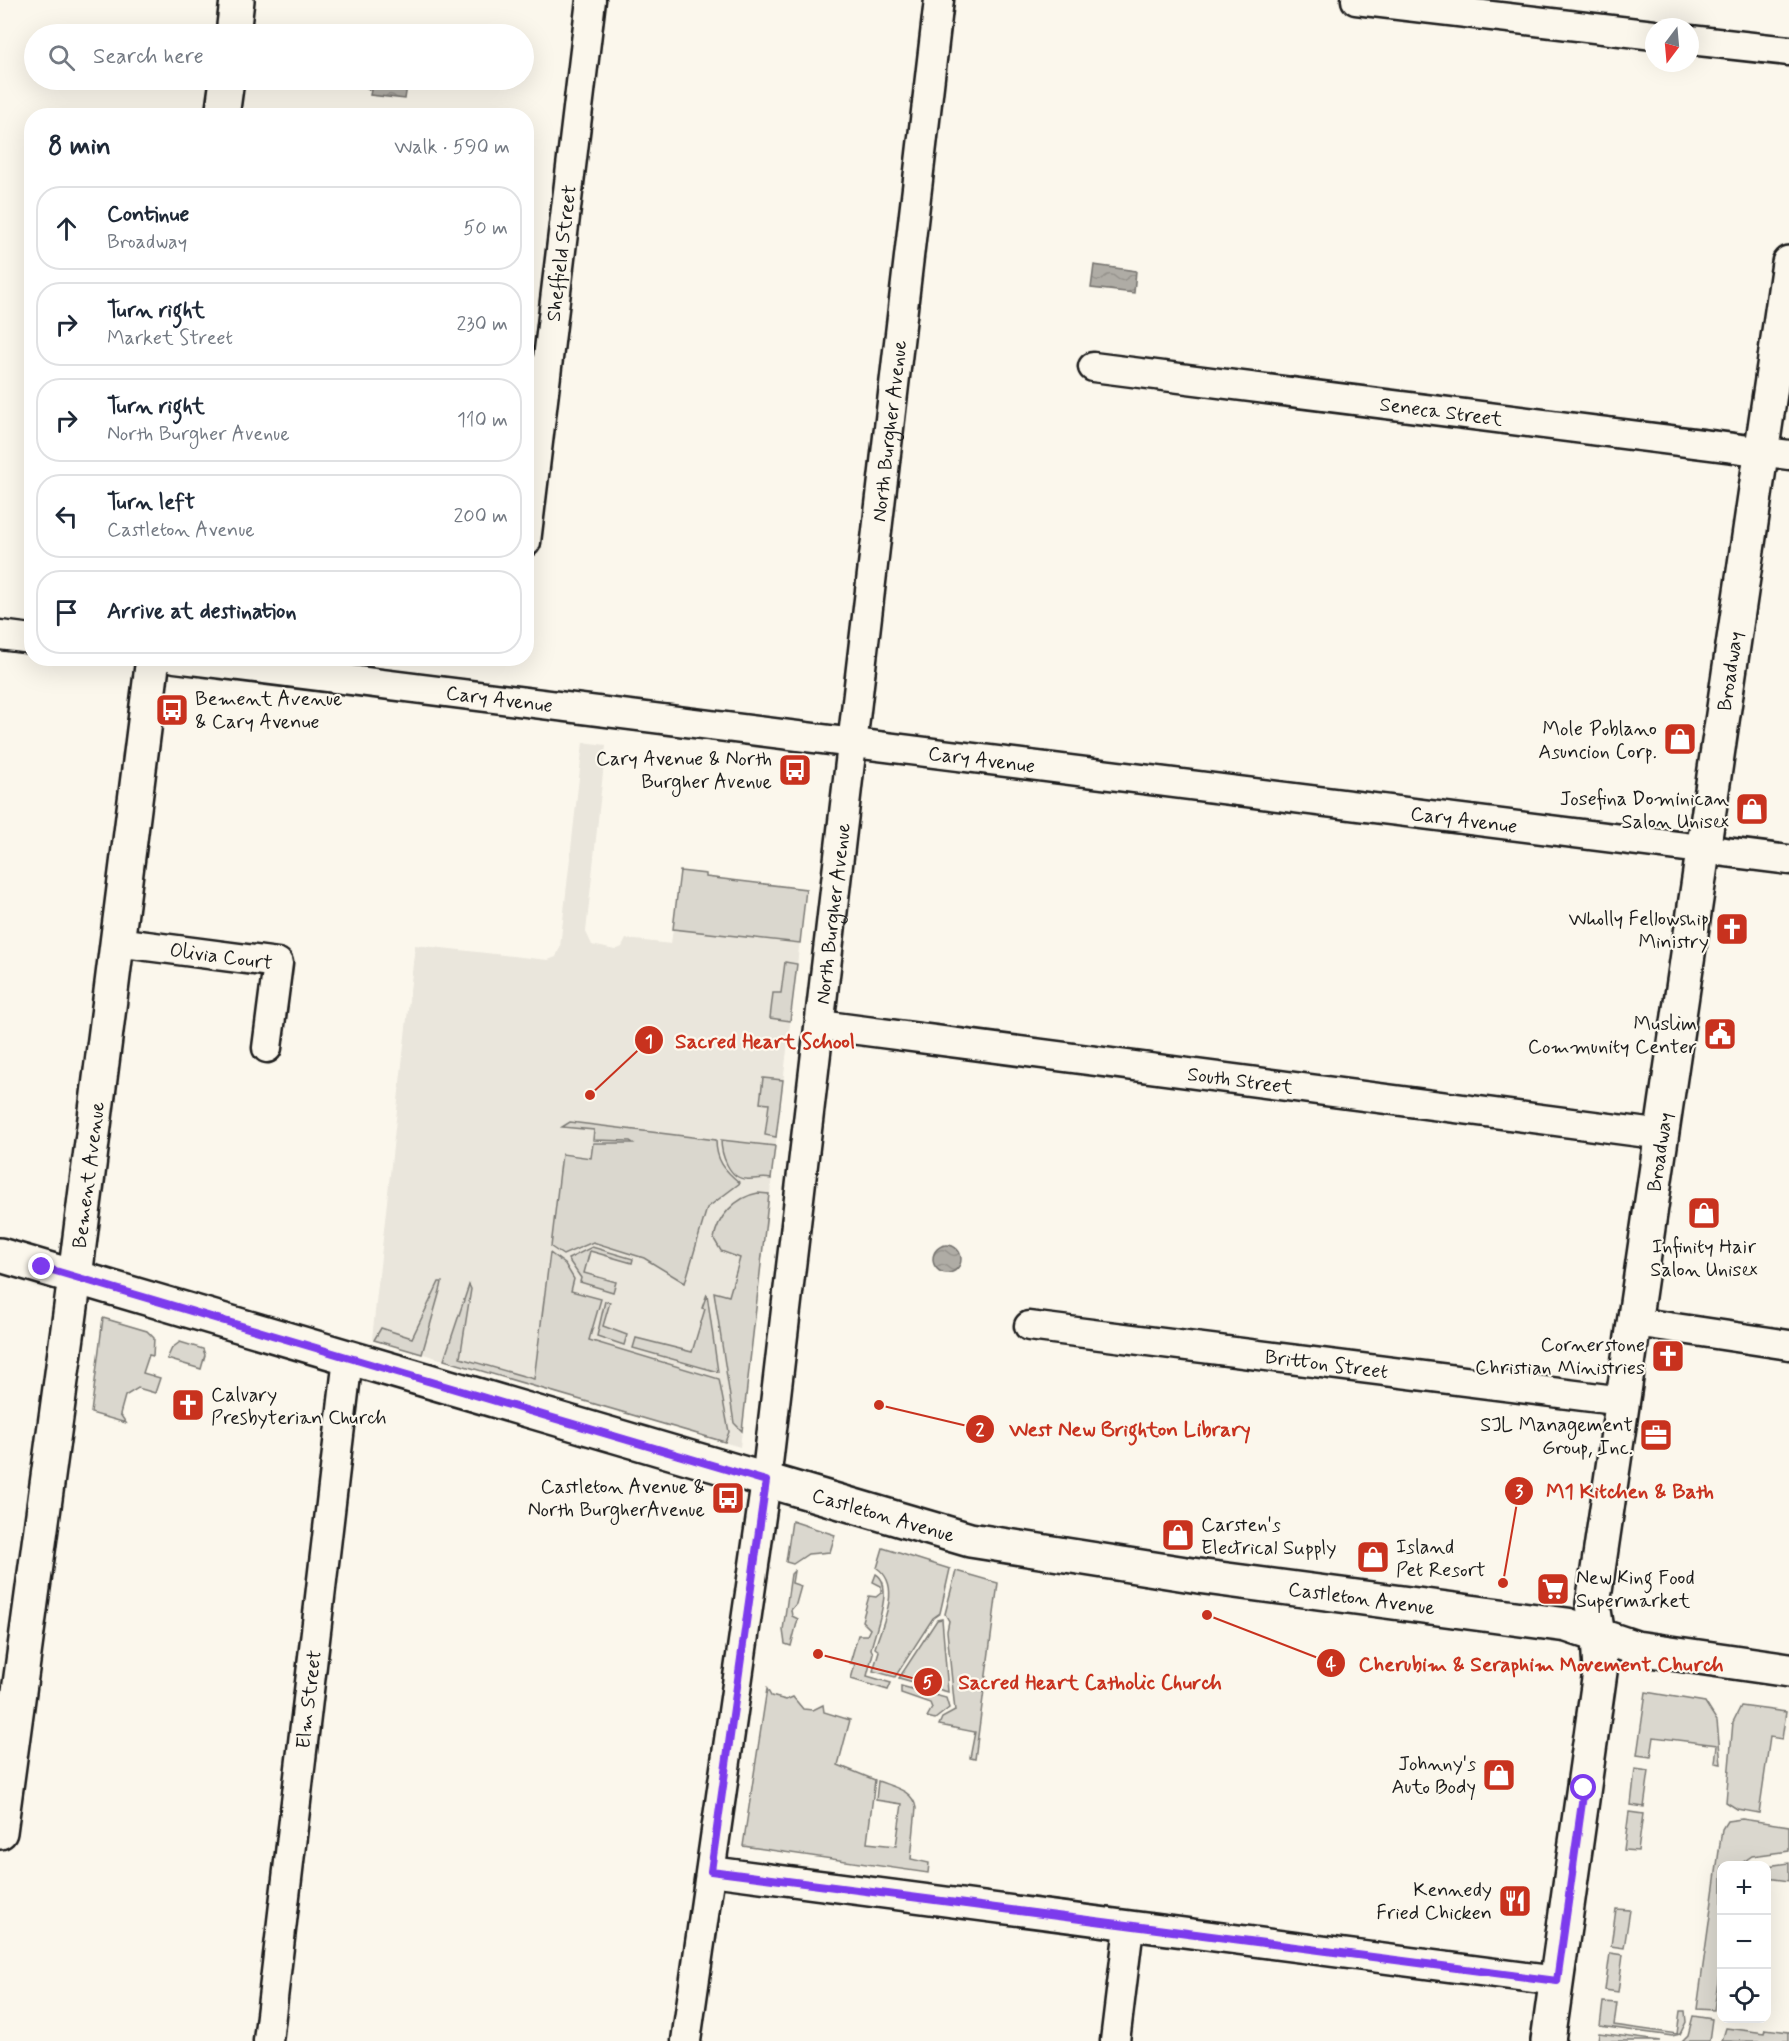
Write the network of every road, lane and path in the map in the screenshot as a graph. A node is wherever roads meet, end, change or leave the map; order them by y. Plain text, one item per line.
1 (237, 0) edge
2 (591, 0) edge
3 (939, 0) edge
4 (1356, 0) edge
5 (233, 24) edge
6 (1645, 34) edge
7 (1699, 41) edge
8 (1789, 51) edge
9 (226, 90) edge
10 (223, 108) edge
11 (1789, 263) edge
12 (1093, 367) dead end
13 (1775, 452) edge
14 (534, 475) edge
15 (0, 635) edge
16 (24, 638) edge
17 (152, 666) edge
18 (238, 666) edge
19 (851, 744) junction
20 (1702, 849) junction
21 (1789, 860) edge
22 (116, 942) junction
23 (820, 1025) junction
24 (267, 1048) dead end
25 (1663, 1135) junction
26 (0, 1255) edge
27 (75, 1277) junction
28 (1635, 1322) junction
29 (1029, 1326) dead end
30 (1789, 1345) edge
31 (348, 1358) junction
32 (1623, 1401) junction
33 (766, 1481) junction
34 (1598, 1636) junction
35 (1788, 1664) edge
36 (0, 1832) edge
37 (711, 1871) junction
38 (1129, 1927) junction
39 (1557, 1981) junction
40 (268, 2041) edge
41 (686, 2041) edge
42 (1114, 2041) edge
43 (1548, 2041) edge

1 - 5 street
2 - 14 street, Sheffield Street
3 - 19 street, North Burgher Avenue
4 - 6 street
7 - 8 street
9 - 10 street
11 - 13 street, Broadway
12 - 13 street, Seneca Street
13 - 20 street, Broadway
15 - 16 street
17 - 22 street, Bement Avenue
18 - 19 street, Cary Avenue
19 - 20 street, Cary Avenue
19 - 23 street, North Burgher Avenue
20 - 21 street, Cary Avenue
20 - 25 street, Broadway
22 - 24 street, Olivia Court
22 - 27 street, Bement Avenue
23 - 25 street, South Street
23 - 33 street, North Burgher Avenue
25 - 28 street, Broadway
26 - 27 street, Castleton Avenue
27 - 31 street, Castleton Avenue
27 - 36 street, Bement Avenue
28 - 30 street
28 - 32 street, Broadway
29 - 32 street, Britton Street
31 - 33 street, Castleton Avenue
31 - 40 street, Elm Street
32 - 34 street, Broadway
33 - 34 street, Castleton Avenue
33 - 37 street, North Burgher Avenue
34 - 35 street, Castleton Avenue
34 - 39 street, Broadway
37 - 38 street
37 - 41 street, North Burgher Avenue
38 - 39 street
38 - 42 street
39 - 43 street, Broadway

